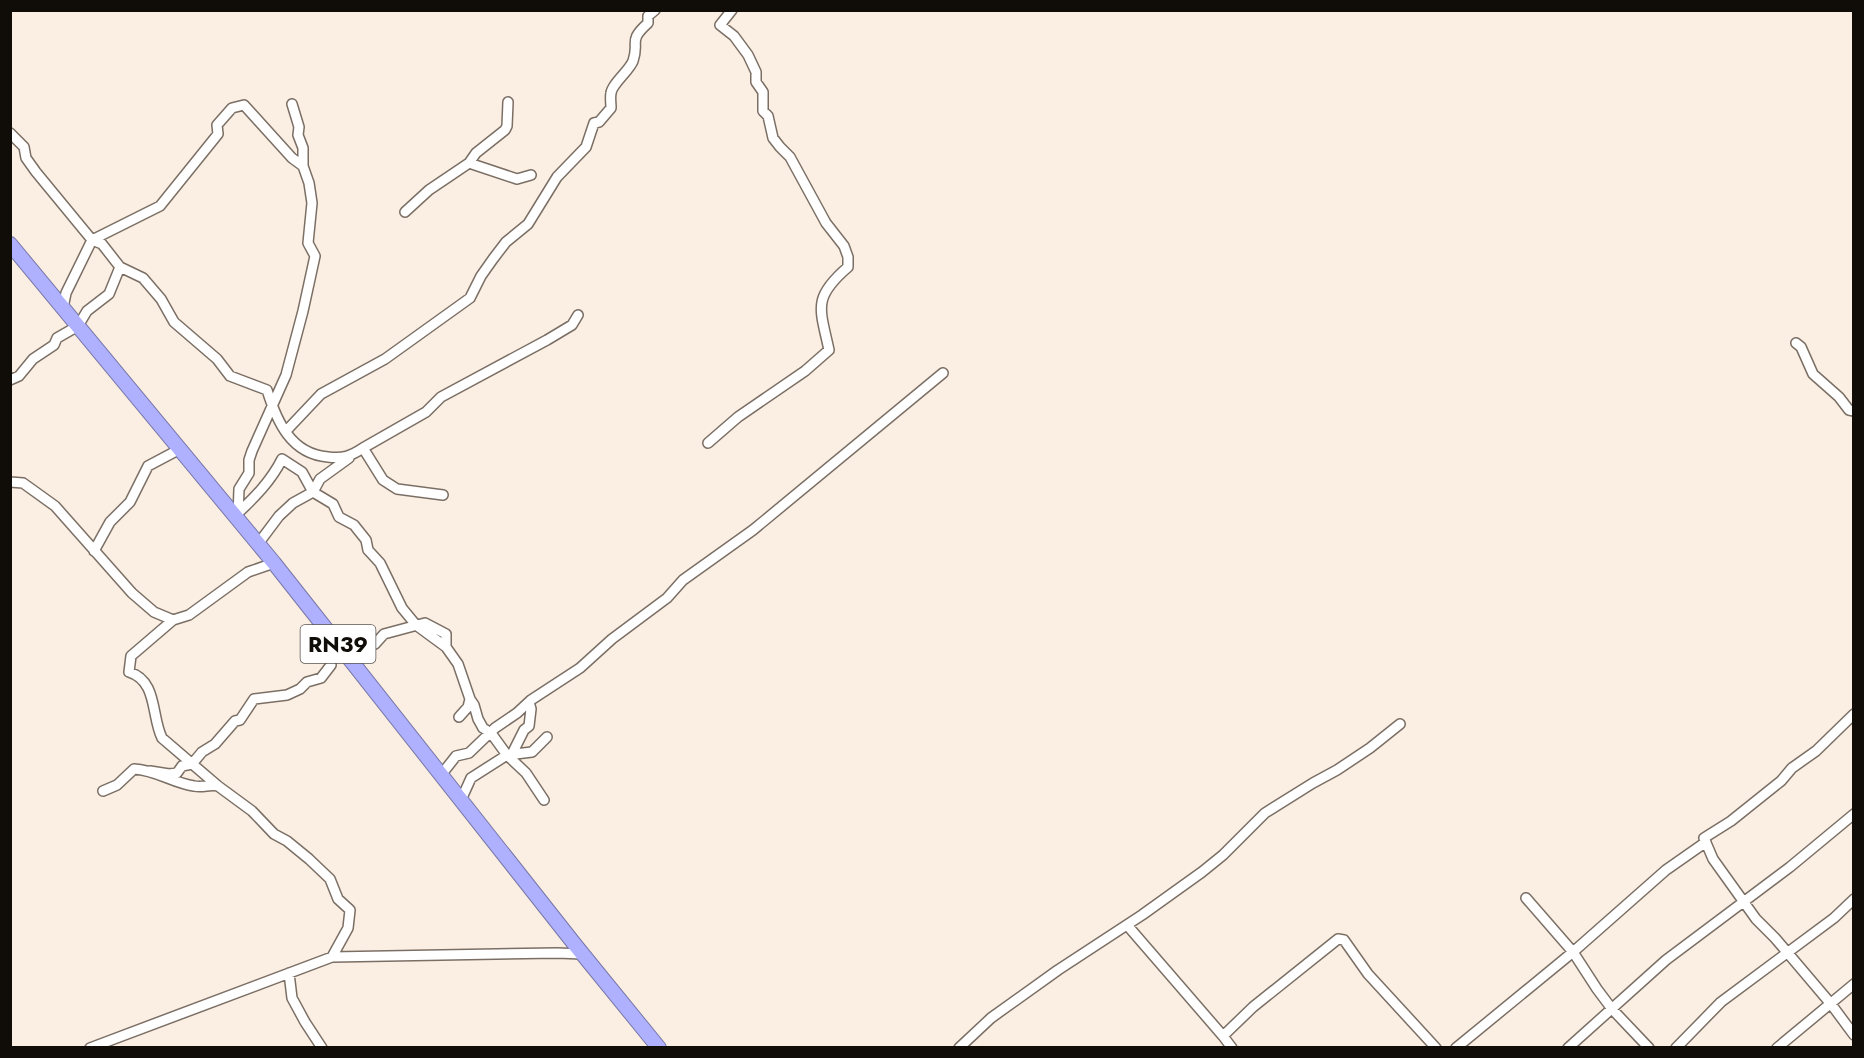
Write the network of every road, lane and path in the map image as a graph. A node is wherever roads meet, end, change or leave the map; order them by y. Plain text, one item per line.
1 (655, 10) edge
2 (732, 10) edge
3 (507, 102) dead end
4 (292, 104) dead end
5 (10, 133) edge
6 (469, 163) junction
7 (303, 166) junction
8 (531, 175) dead end
9 (405, 212) dead end
10 (92, 240) junction
11 (10, 244) edge
12 (120, 267) junction
13 (63, 308) junction
14 (578, 315) dead end
15 (78, 326) junction
16 (1796, 343) dead end
17 (943, 373) dead end
18 (10, 380) edge
19 (272, 405) junction
20 (1854, 411) edge
21 (286, 431) junction
22 (708, 443) dead end
23 (363, 448) junction
24 (180, 449) junction
25 (349, 458) junction
26 (10, 482) edge
27 (313, 492) junction
28 (443, 495) dead end
29 (240, 519) junction
30 (258, 544) junction
31 (94, 551) junction
32 (274, 563) junction
33 (173, 620) junction
34 (416, 625) junction
35 (351, 660) junction
36 (332, 665) dead end
37 (470, 699) junction
38 (529, 702) junction
39 (1854, 714) edge
40 (459, 717) dead end
41 (1400, 724) dead end
42 (491, 733) junction
43 (547, 737) dead end
44 (514, 754) junction
45 (192, 764) junction
46 (150, 771) junction
47 (441, 776) junction
48 (218, 786) junction
49 (103, 790) dead end
50 (461, 800) junction
51 (544, 800) dead end
52 (1854, 814) edge
53 (1706, 842) junction
54 (1526, 898) dead end
55 (1854, 899) edge
56 (1743, 901) junction
57 (1128, 925) junction
58 (1573, 952) junction
59 (1786, 953) junction
60 (583, 954) junction
61 (332, 957) junction
62 (289, 973) junction
63 (1854, 984) edge
64 (1831, 1004) junction
65 (1612, 1009) junction
66 (1854, 1035) edge
67 (1223, 1036) junction
68 (90, 1047) edge
69 (322, 1047) edge
70 (659, 1047) edge
71 (959, 1047) edge
72 (1232, 1047) edge
73 (1436, 1047) edge
74 (1456, 1047) edge
75 (1568, 1047) edge
76 (1649, 1047) edge
77 (1676, 1047) edge
78 (1777, 1047) edge

1 - 21 street
2 - 22 street
3 - 6 street
4 - 7 street
5 - 10 street
6 - 8 street
6 - 9 street
7 - 10 street
7 - 19 street
10 - 12 street
10 - 13 street
11 - 13 highway, RN39
12 - 15 street
12 - 19 street
13 - 15 highway, RN39
14 - 23 street
15 - 18 street
15 - 24 highway, RN39
16 - 20 street
17 - 38 street
19 - 21 street
19 - 29 street
21 - 25 street
23 - 25 street
23 - 28 street
24 - 29 highway, RN39
24 - 31 street
25 - 27 street
26 - 31 street
27 - 29 street
27 - 30 street
27 - 34 street
29 - 30 highway, RN39
30 - 32 highway, RN39
31 - 33 street
32 - 33 street
32 - 35 highway, RN39
33 - 45 street
34 - 35 street
34 - 37 street
35 - 47 highway, RN39
36 - 45 street
37 - 40 street
37 - 42 street
38 - 42 street
38 - 44 street
39 - 53 street
41 - 57 street
42 - 44 street
42 - 47 street
43 - 44 street
44 - 50 street
44 - 51 street
45 - 46 street
45 - 48 street
46 - 48 street
46 - 49 street
47 - 50 highway, RN39
48 - 61 street
50 - 60 highway, RN39
52 - 56 street
53 - 56 street
53 - 58 street
54 - 58 street
55 - 59 street
56 - 59 street
56 - 65 street
57 - 67 street
57 - 71 street
58 - 65 street
58 - 74 street
59 - 64 street
59 - 77 street
60 - 61 street
60 - 70 highway, RN39
61 - 62 street
62 - 68 street
62 - 69 street
63 - 64 street
64 - 66 street
64 - 78 street
65 - 75 street
65 - 76 street
67 - 72 street
67 - 73 street

